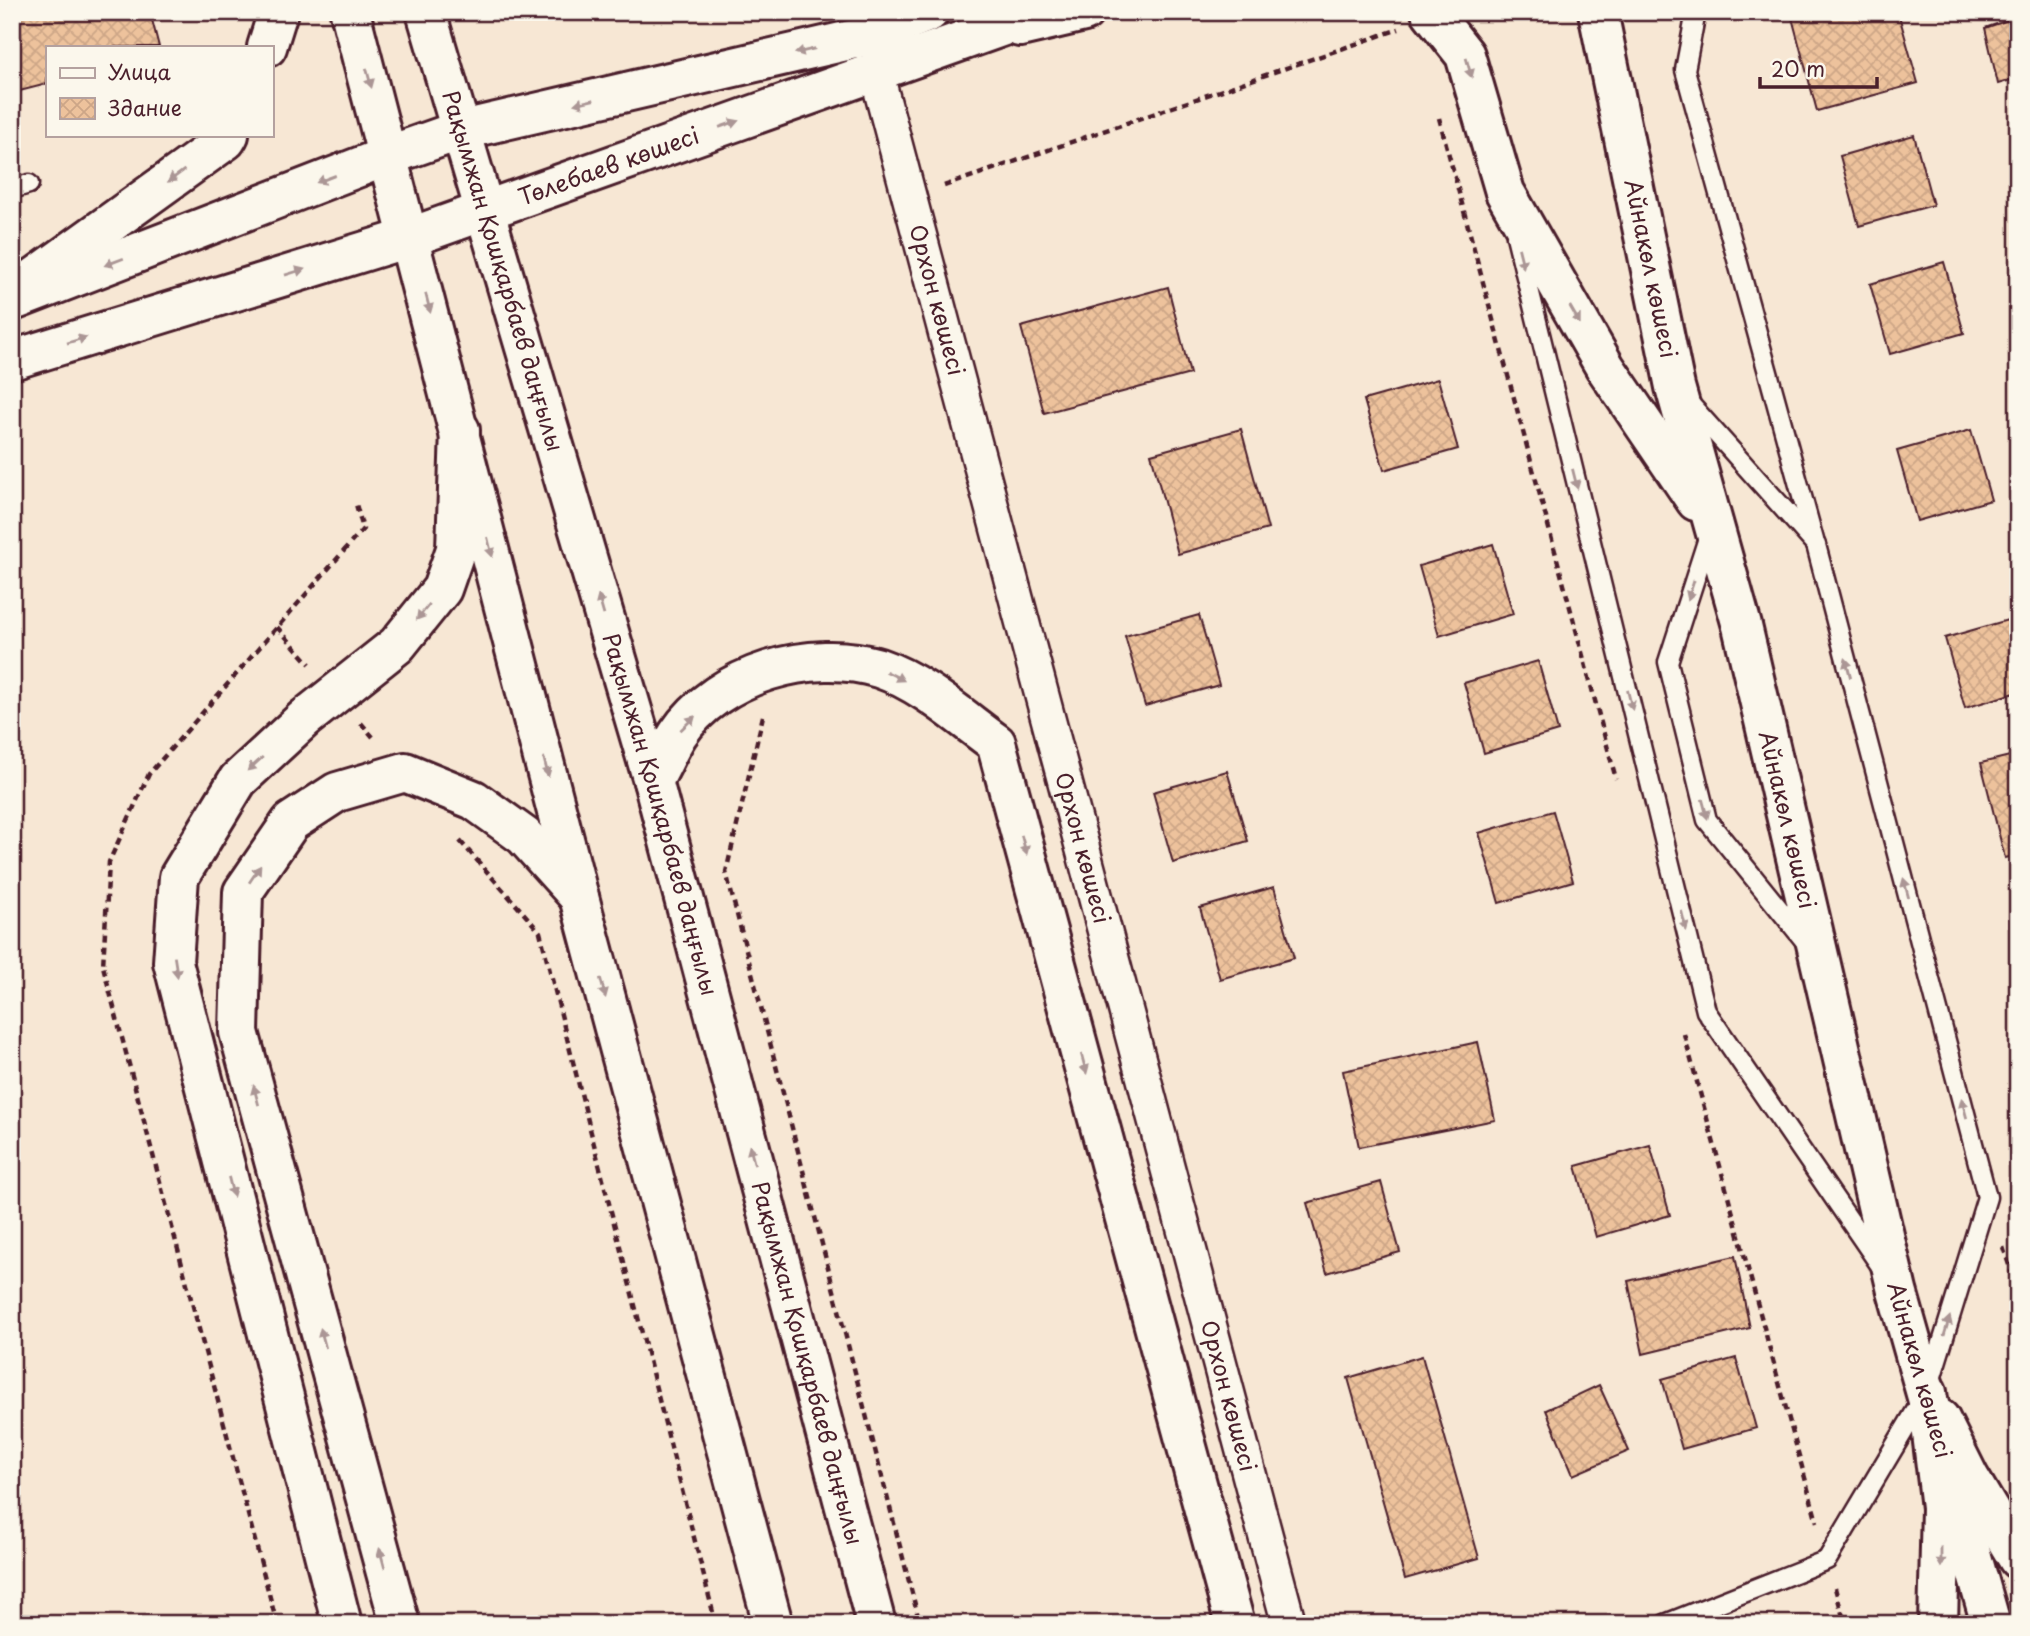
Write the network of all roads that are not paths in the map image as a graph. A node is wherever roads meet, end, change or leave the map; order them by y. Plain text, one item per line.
1 (278, 12) edge
2 (350, 12) edge
3 (426, 12) edge
4 (929, 12) edge
5 (1043, 12) edge
6 (1084, 12) edge
7 (1598, 12) edge
8 (1696, 12) edge
9 (875, 20) edge
10 (1416, 20) edge
11 (967, 39) junction
12 (267, 46) edge
13 (876, 72) junction
14 (458, 131) junction
15 (228, 136) edge
16 (390, 155) junction
17 (1505, 192) junction
18 (484, 210) junction
19 (411, 237) junction
20 (12, 294) edge
21 (12, 301) edge
22 (12, 360) edge
23 (1675, 387) junction
24 (460, 430) junction
25 (1713, 526) junction
26 (1816, 545) junction
27 (653, 781) junction
28 (579, 897) junction
29 (1820, 959) junction
30 (1897, 1290) junction
31 (1927, 1392) junction
32 (2018, 1559) edge
33 (342, 1624) edge
34 (400, 1624) edge
35 (774, 1624) edge
36 (876, 1624) edge
37 (1236, 1624) edge
38 (1289, 1624) edge
39 (1665, 1624) edge
40 (1938, 1624) edge
41 (1991, 1624) edge

1 - 12 main road
2 -> 16 main road
3 - 14 main road, Рақымжан Қошқарбаев даңғылы
4 - 9 main road
5 - 11 main road, Төлебаев көшесі
6 - 11 main road
7 - 23 main road, Айнакөл көшесі
8 - 26 lane
9 -> 14 main road
10 -> 17 main road
11 - 13 main road, Төлебаев көшесі
18 -> 13 main road, Төлебаев көшесі
13 - 38 street, Орхон көшесі
14 - 16 main road
14 - 18 main road, Рақымжан Қошқарбаев даңғылы
15 -> 20 main road
16 - 19 main road
16 -> 21 main road
17 -> 25 main road
17 -> 30 lane
18 - 19 main road, Төлебаев көшесі
27 -> 18 main road, Рақымжан Қошқарбаев даңғылы
22 -> 19 main road, Төлебаев көшесі
19 -> 24 main road
23 - 25 main road, Айнакөл көшесі
23 - 26 lane
24 -> 28 main road
24 -> 33 main road
25 - 29 main road, Айнакөл көшесі
25 -> 29 lane
31 -> 26 lane
36 -> 27 main road, Рақымжан Қошқарбаев даңғылы
27 -> 37 main road
34 -> 28 main road
28 -> 35 main road
29 - 30 main road, Айнакөл көшесі
30 - 31 main road, Айнакөл көшесі
31 - 32 main road
31 - 39 lane
31 -> 40 main road
31 - 41 main road, Айнакөл көшесі

